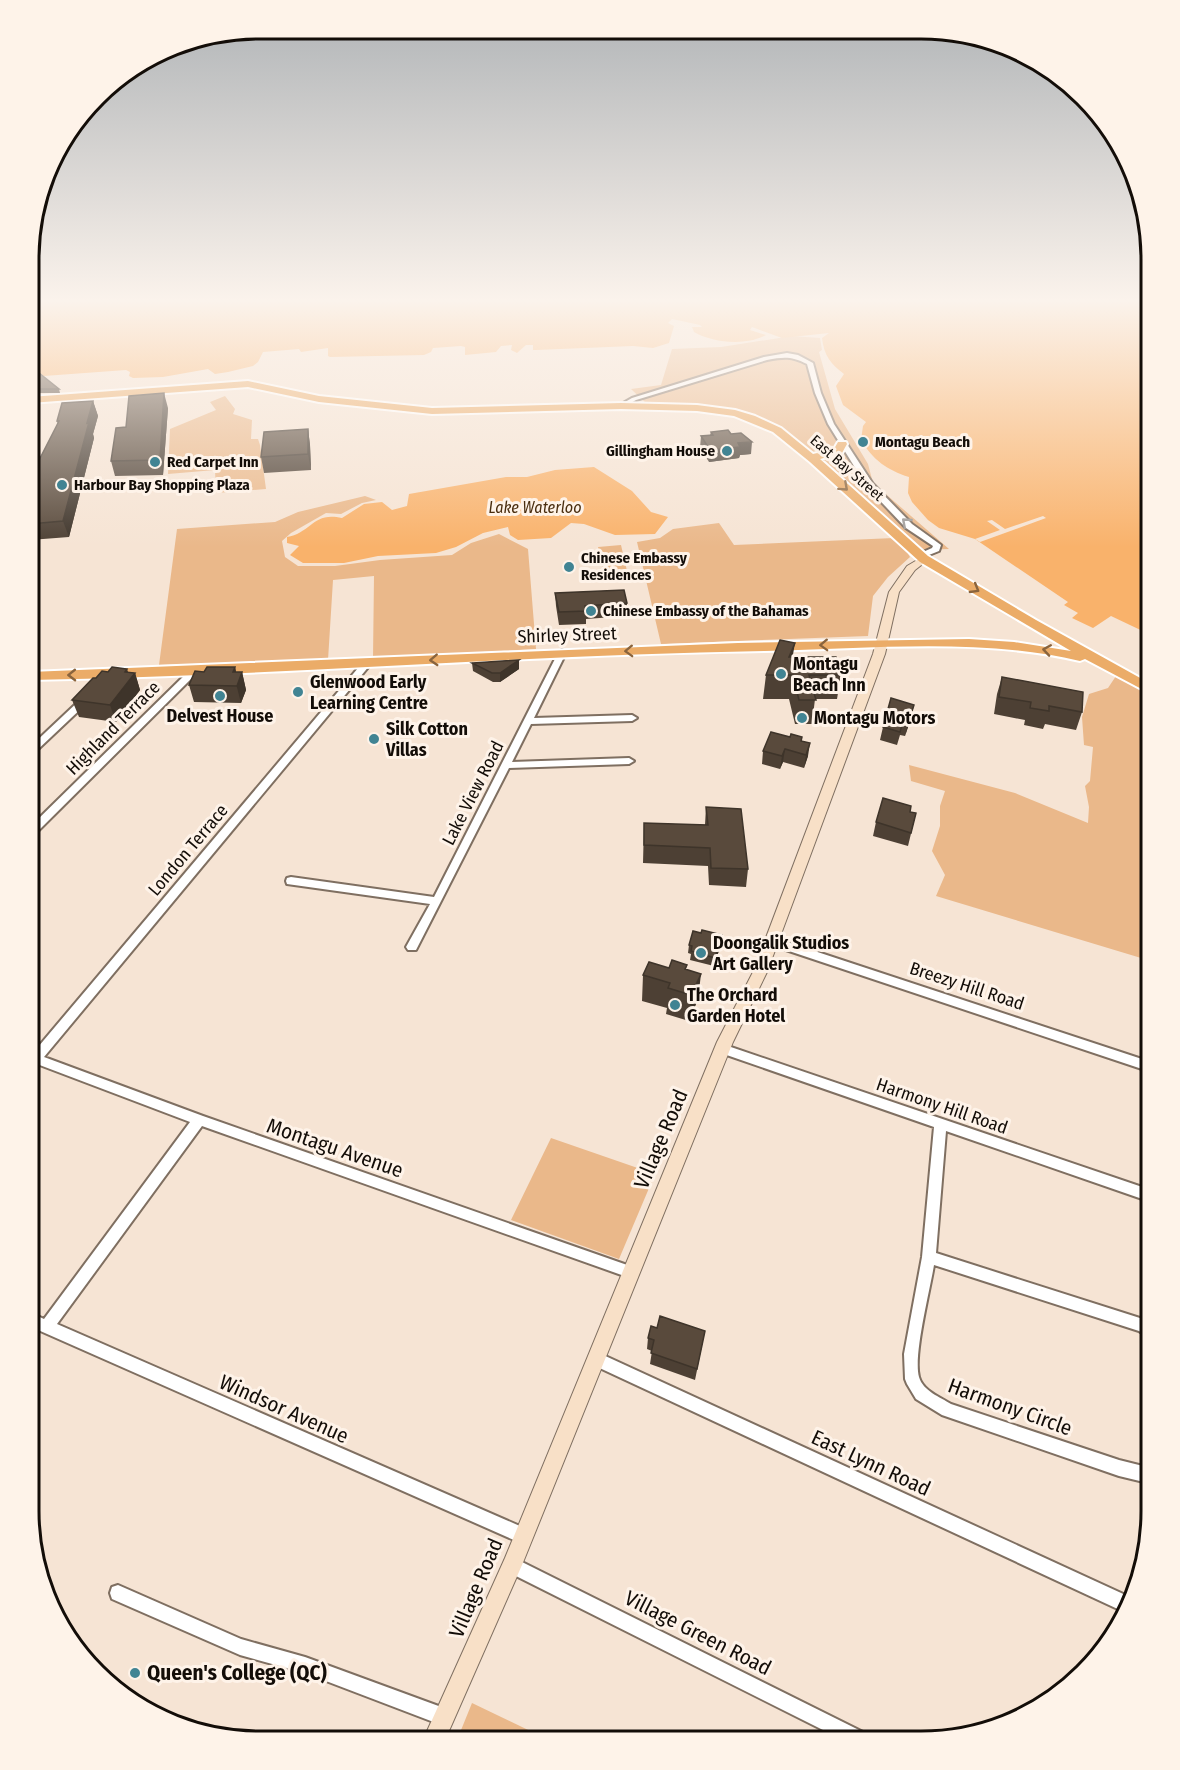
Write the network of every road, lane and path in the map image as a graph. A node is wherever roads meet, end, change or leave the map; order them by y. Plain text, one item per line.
1 (689, 382) edge
2 (815, 382) edge
3 (39, 399) edge
4 (621, 406) junction
5 (842, 444) junction
6 (811, 458) junction
7 (924, 559) junction
8 (1031, 623) junction
9 (978, 643) junction
10 (882, 644) junction
11 (562, 653) junction
12 (367, 663) junction
13 (1104, 664) junction
14 (193, 672) junction
15 (39, 676) edge
16 (1141, 684) edge
17 (88, 698) edge
18 (632, 718) dead end
19 (528, 721) junction
20 (39, 744) edge
21 (629, 761) dead end
22 (506, 765) junction
23 (39, 823) edge
24 (291, 881) dead end
25 (437, 901) junction
26 (772, 940) junction
27 (412, 947) dead end
28 (39, 1049) edge
29 (722, 1049) junction
30 (39, 1060) edge
31 (1141, 1063) edge
32 (199, 1120) junction
33 (940, 1124) junction
34 (1141, 1193) edge
35 (929, 1257) junction
36 (630, 1272) junction
37 (39, 1324) edge
38 (1141, 1325) edge
39 (46, 1327) junction
40 (596, 1359) junction
41 (1141, 1473) edge
42 (523, 1536) junction
43 (512, 1565) junction
44 (118, 1593) dead end
45 (1121, 1602) edge
46 (444, 1717) junction
47 (438, 1731) edge
48 (843, 1731) edge

1 - 4 street
2 - 5 street
3 - 4 highway, East Bay Street
4 - 6 highway, East Bay Street
5 - 6 highway
7 -> 5 street
6 -> 7 highway, East Bay Street
7 -> 8 highway, East Bay Street
7 - 10 main road, Village Road
8 - 9 highway
8 - 13 highway, East Bay Street
9 - 10 highway, Shirley Street
13 -> 9 highway, Shirley Street
10 -> 11 highway, Shirley Street
10 - 26 main road, Village Road
11 -> 12 highway, Shirley Street
11 - 19 street, Lake View Road
12 - 14 highway, Shirley Street
12 - 28 street, London Terrace
13 - 16 highway
14 -> 15 highway, Shirley Street
14 - 23 street, Highland Terrace
17 - 20 street
18 - 19 street
19 - 22 street, Lake View Road
21 - 22 street
22 - 25 street, Lake View Road
24 - 25 street
25 - 27 street, Lake View Road
26 - 29 main road, Village Road
26 - 31 street, Breezy Hill Road
29 - 33 street, Harmony Hill Road
29 - 36 main road, Village Road
30 - 32 street, Montagu Avenue
32 - 36 street, Montagu Avenue
32 - 39 street
33 - 34 street, Harmony Hill Road
33 - 35 street, Harmony Circle
35 - 38 street
35 - 41 street, Harmony Circle
36 - 40 main road, Village Road
37 - 39 street, Windsor Avenue
39 - 42 street, Windsor Avenue
40 - 42 main road, Village Road
40 - 45 street, East Lynn Road
42 - 43 main road, Village Road
43 - 46 main road, Village Road
43 - 48 street, Village Green Road
44 - 46 street
46 - 47 main road, Village Road

